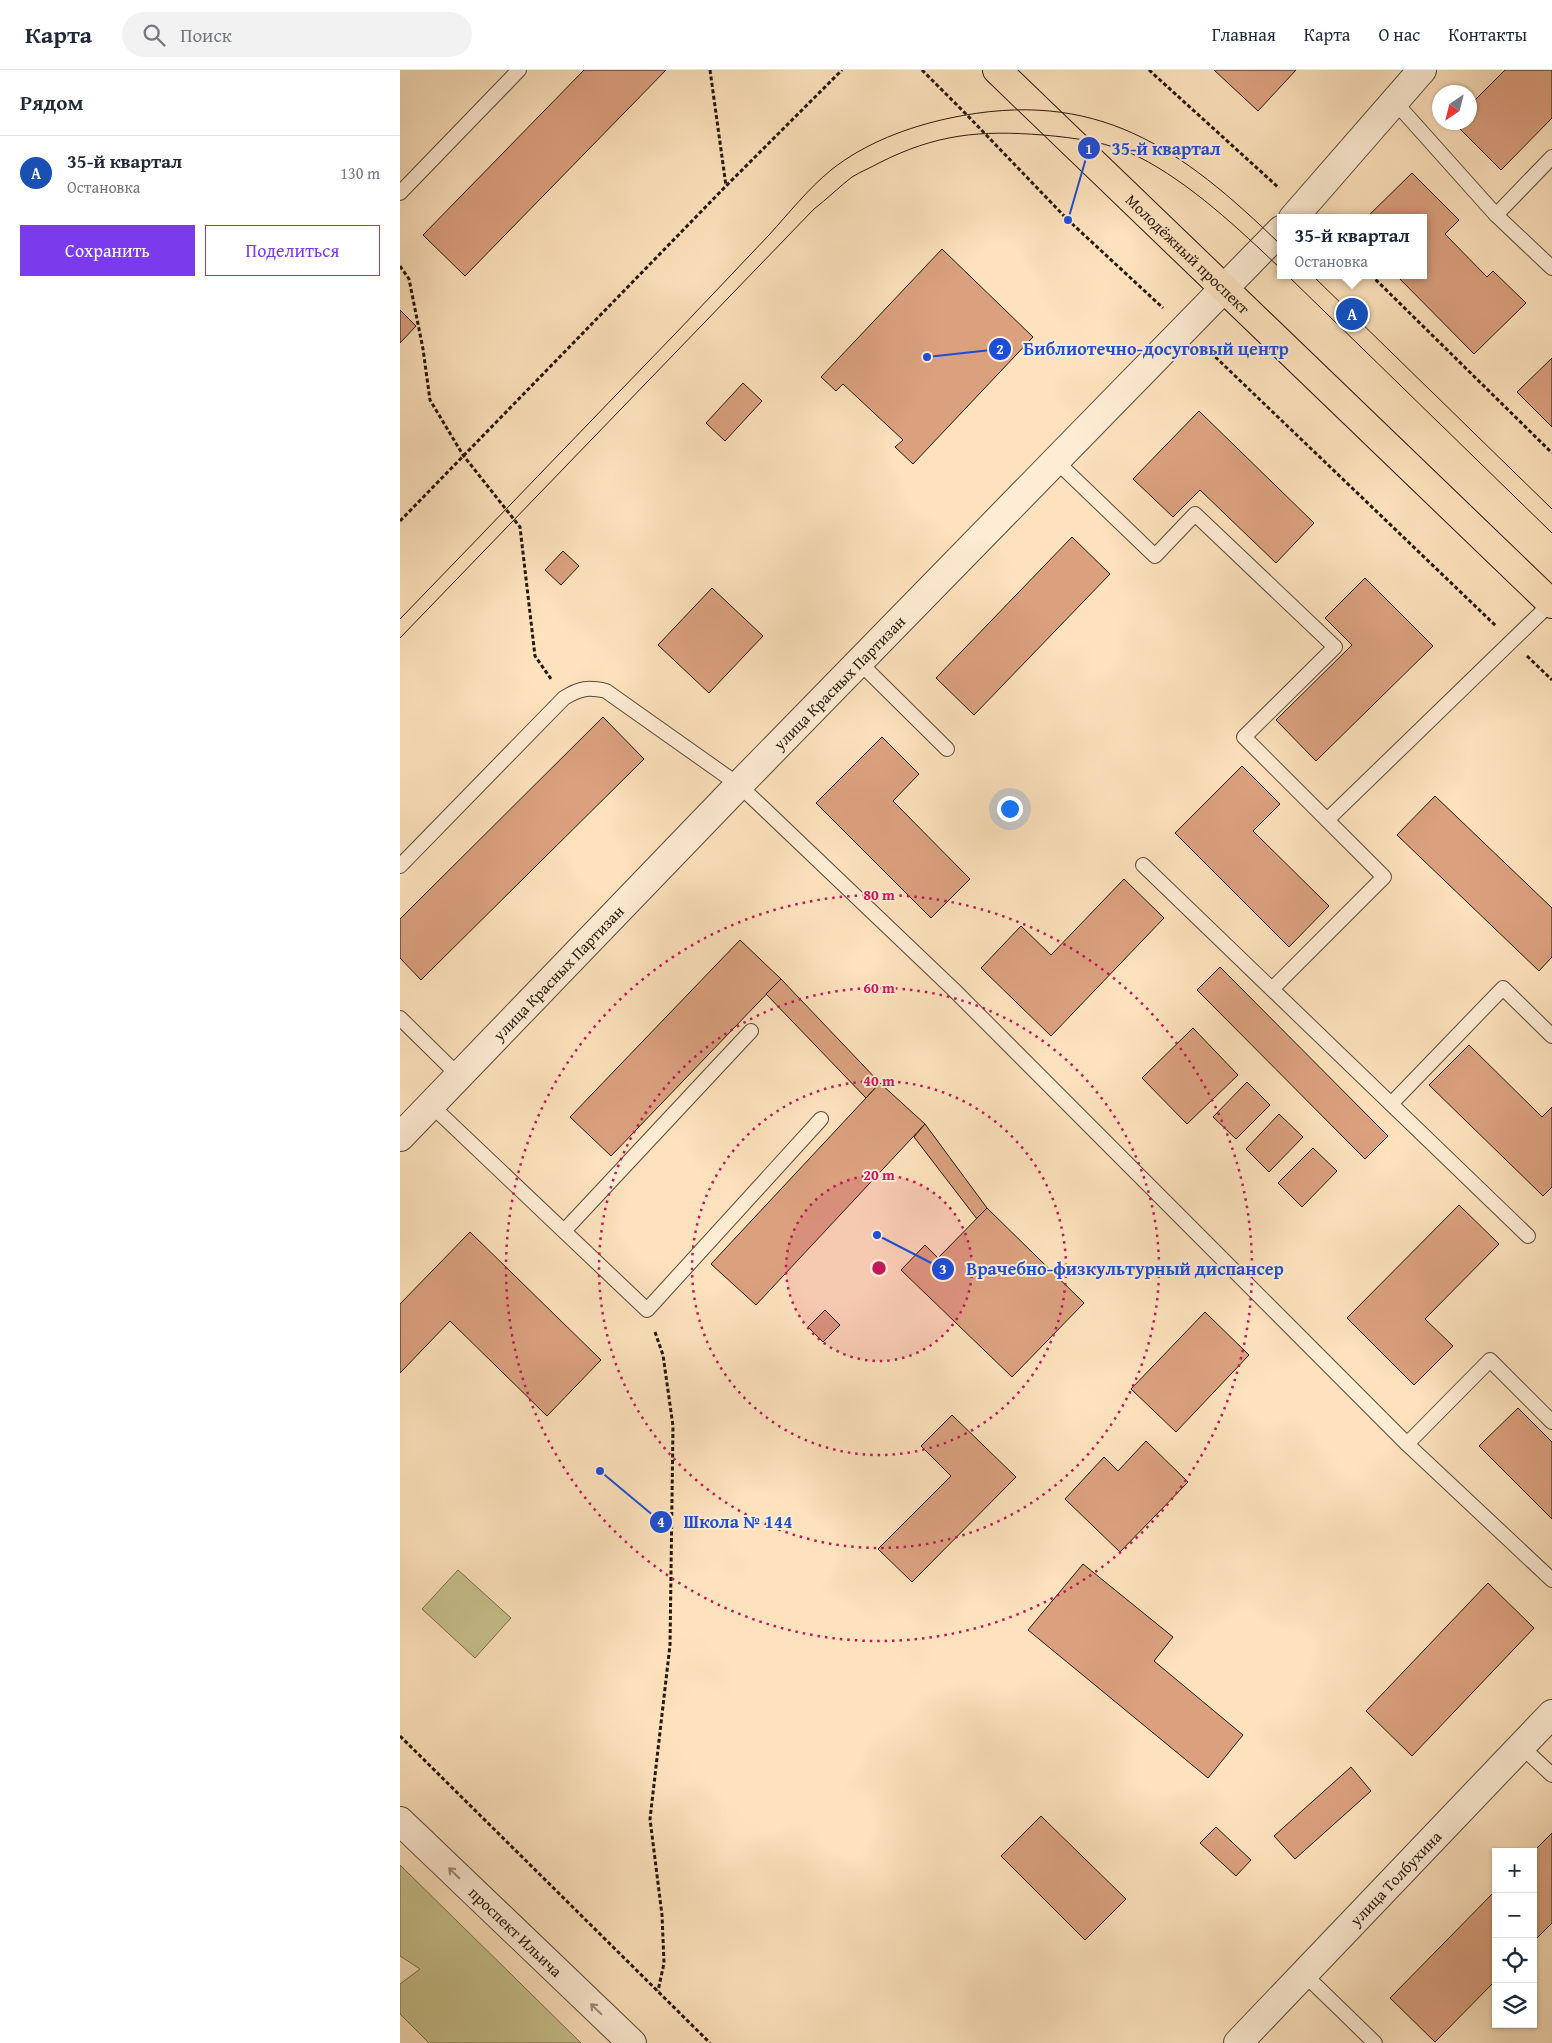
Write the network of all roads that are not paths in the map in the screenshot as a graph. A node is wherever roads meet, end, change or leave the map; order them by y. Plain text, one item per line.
1 (519, 70) edge
2 (998, 70) edge
3 (1414, 73) edge
4 (1394, 102) junction
5 (1552, 157) edge
6 (403, 186) edge
7 (1289, 206) edge
8 (1496, 215) junction
9 (1277, 234) edge
10 (1552, 268) edge
11 (1224, 288) junction
12 (1055, 460) junction
13 (1552, 603) edge
14 (859, 662) junction
15 (947, 749) dead end
16 (739, 785) junction
17 (1327, 820) junction
18 (400, 866) edge
19 (1143, 866) dead end
20 (1272, 990) junction
21 (400, 1018) edge
22 (751, 1031) dead end
23 (1551, 1033) edge
24 (459, 1076) junction
25 (1391, 1104) junction
26 (430, 1105) junction
27 (821, 1119) dead end
28 (400, 1137) edge
29 (564, 1231) junction
30 (1528, 1236) dead end
31 (1552, 1422) edge
32 (1407, 1444) junction
33 (1552, 1580) edge
34 (1552, 1714) edge
35 (1521, 1746) junction
36 (1552, 1775) edge
37 (400, 1821) edge
38 (1304, 1974) junction
39 (632, 2043) edge
40 (1238, 2043) edge
41 (1375, 2043) edge

1 - 6 lane
2 - 11 main road, Молодёжный проспект
3 - 4 street
4 - 7 street
4 - 8 lane
5 - 8 lane
8 - 10 lane
9 - 11 street, улица Красных Партизан
11 - 12 street, улица Красных Партизан
11 - 13 main road, Молодёжный проспект
12 - 14 street, улица Красных Партизан
12 - 17 lane
13 - 17 lane
14 - 15 lane
14 - 16 street, улица Красных Партизан
16 - 18 lane
16 - 24 street, улица Красных Партизан
16 - 32 lane
17 - 20 lane
19 - 20 lane
20 - 25 lane
21 - 24 lane
22 - 29 lane
23 - 25 lane
24 - 26 street, улица Красных Партизан
25 - 30 lane
26 - 28 street, улица Красных Партизан
26 - 29 lane
27 - 29 lane
31 - 32 lane
32 - 33 lane
34 - 35 street, улица Толбухина
35 - 36 lane
35 - 38 street, улица Толбухина
39 -> 37 street, проспект Ильича
38 - 40 street, улица Толбухина
38 - 41 lane

